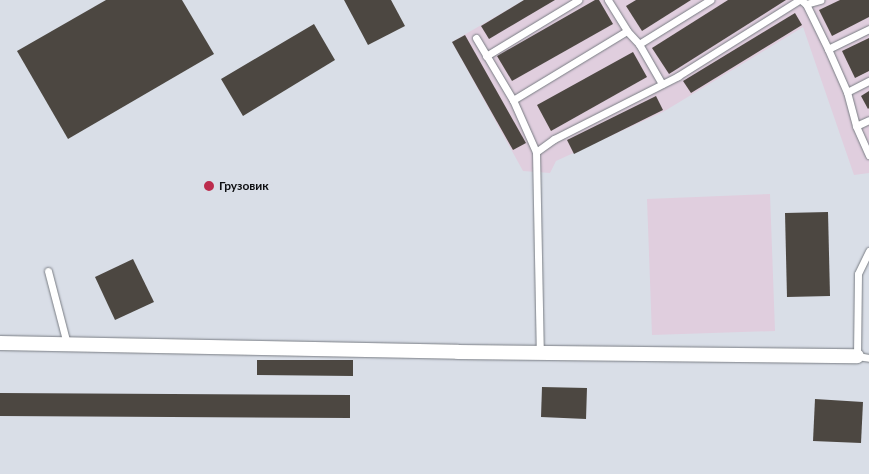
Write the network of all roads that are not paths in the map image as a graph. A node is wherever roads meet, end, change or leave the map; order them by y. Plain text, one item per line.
1 (578, 0) edge
2 (619, 0) edge
3 (710, 0) edge
4 (820, 0) edge
5 (610, 2) edge
6 (802, 2) edge
7 (869, 29) edge
8 (628, 31) junction
9 (476, 38) dead end
10 (639, 44) junction
11 (828, 49) junction
12 (486, 56) junction
13 (869, 81) edge
14 (662, 84) junction
15 (847, 92) junction
16 (513, 100) junction
17 (869, 120) edge
18 (856, 126) junction
19 (536, 152) junction
20 (869, 155) edge
21 (869, 252) edge
22 (48, 272) dead end
23 (0, 343) edge
24 (67, 344) junction
25 (540, 353) junction
26 (863, 357) edge

1 - 12 lane
2 - 5 lane
3 - 10 lane
4 - 6 lane
5 - 8 lane
6 - 11 lane
6 - 14 lane
7 - 11 lane
8 - 10 lane
8 - 16 lane
9 - 12 lane
10 - 14 lane
11 - 15 lane
12 - 16 lane
13 - 15 lane
14 - 19 lane
15 - 18 lane
16 - 19 lane
17 - 18 lane
18 - 20 lane
19 - 25 lane
21 - 26 lane
22 - 24 lane
23 - 24 street
24 - 25 street
25 - 26 street

